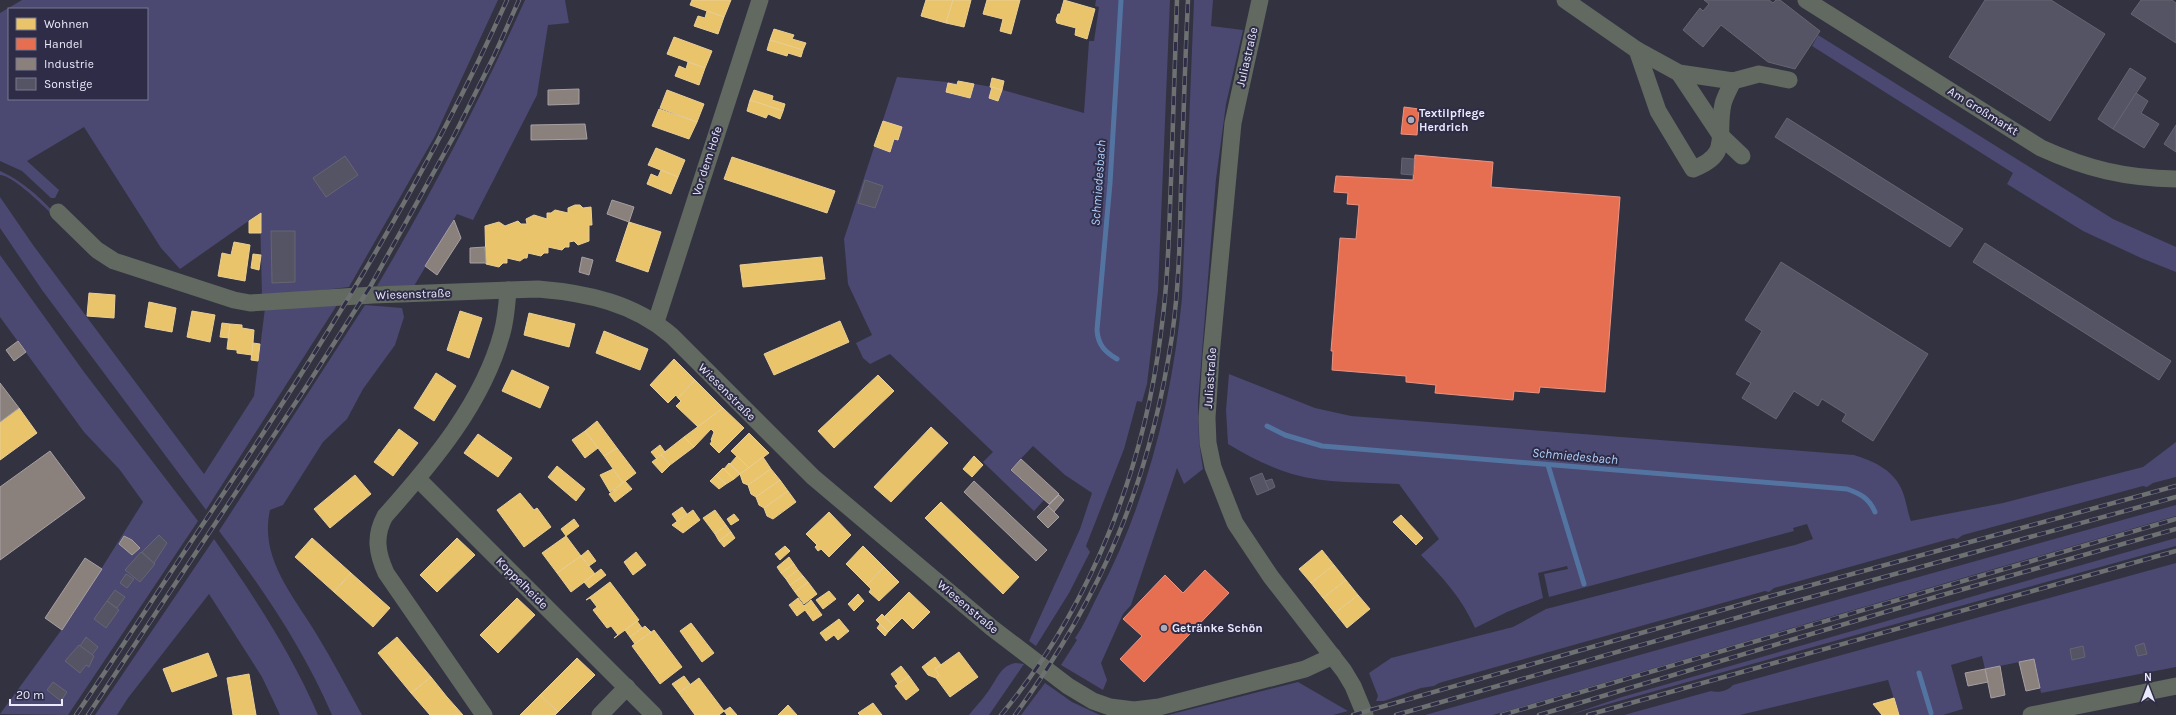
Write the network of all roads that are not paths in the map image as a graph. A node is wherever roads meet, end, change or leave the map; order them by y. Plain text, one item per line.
1 (760, 0) edge
2 (1260, 0) edge
3 (1564, 0) edge
4 (1806, 0) edge
5 (1637, 50) junction
6 (1679, 73) junction
7 (1789, 80) dead end
8 (1733, 81) junction
9 (1721, 136) junction
10 (1742, 156) dead end
11 (2176, 179) edge
12 (58, 212) dead end
13 (508, 290) junction
14 (656, 322) junction
15 (418, 479) junction
16 (1333, 656) junction
17 (2176, 686) edge
18 (627, 687) junction
19 (484, 715) edge
20 (600, 715) edge
21 (654, 715) edge
22 (1365, 715) edge
23 (2034, 715) edge

1 - 14 street, Vor dem Hofe
2 - 16 street, Juliastraße
3 - 5 street
4 - 11 street, Am Großmarkt
5 - 6 street
5 - 9 street
6 - 8 street
6 - 9 street
7 - 8 street
8 - 9 street
9 - 10 street
12 - 13 street, Wiesenstraße
13 - 14 street, Wiesenstraße
13 - 15 street
14 - 16 street, Wiesenstraße
15 - 18 street, Koppelheide
15 - 19 street
16 - 22 street, Juliastraße
17 - 23 street
18 - 20 street
18 - 21 street, Koppelheide

